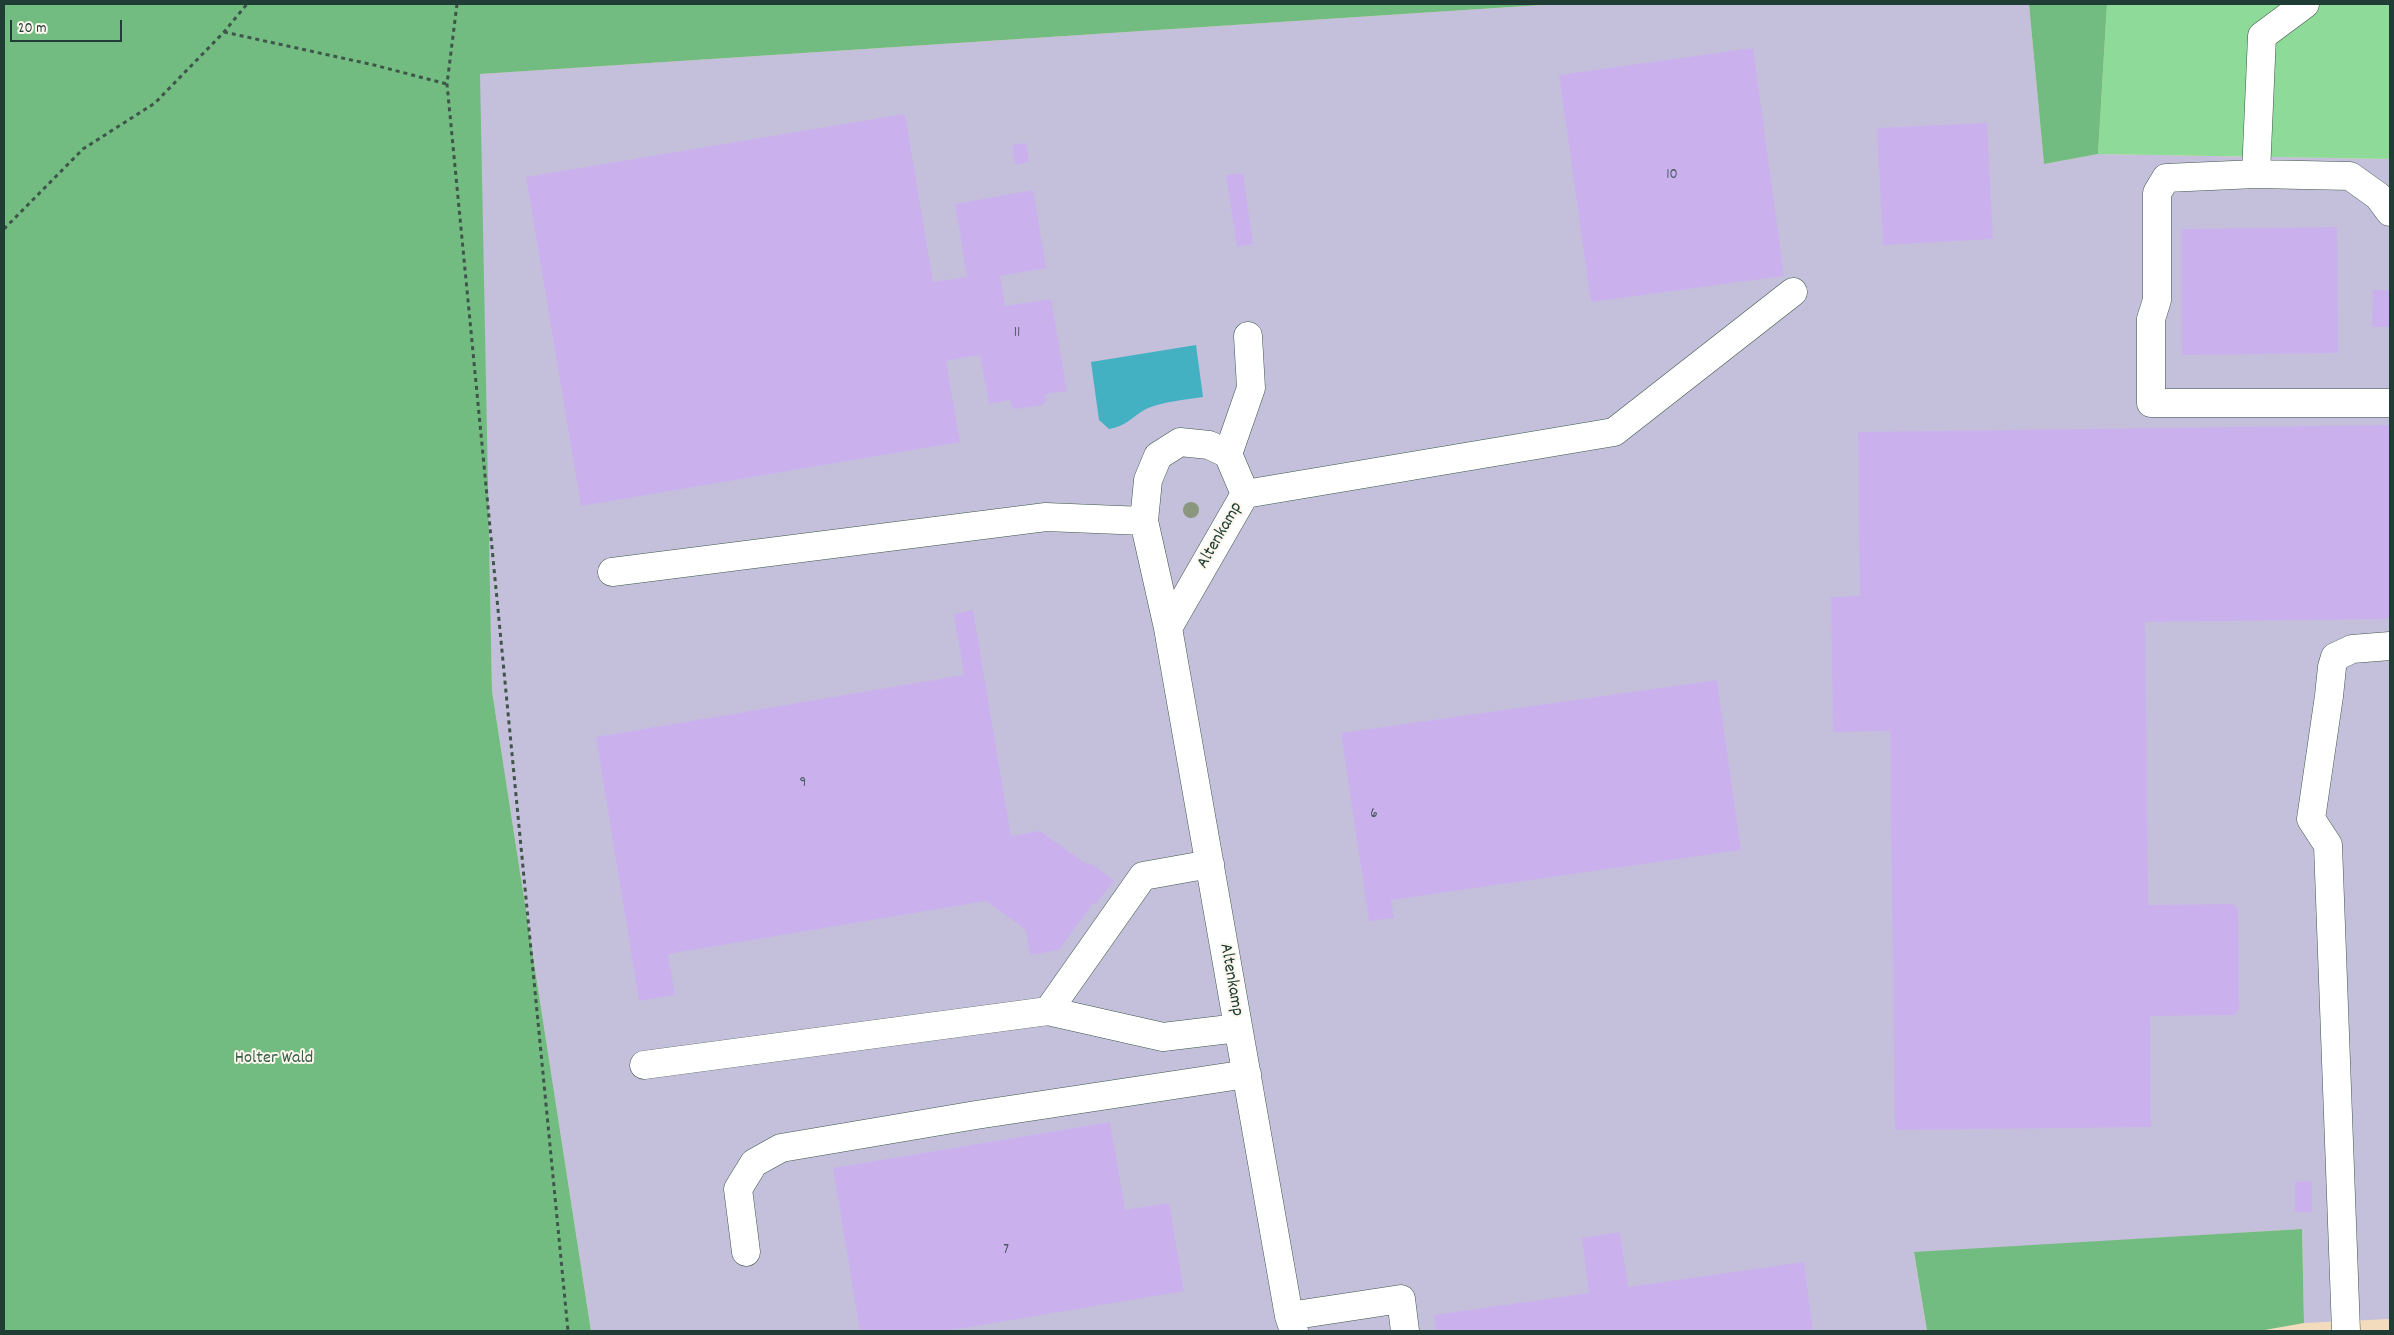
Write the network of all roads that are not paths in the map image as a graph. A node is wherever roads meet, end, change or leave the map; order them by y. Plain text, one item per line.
1 (2306, 4) edge
2 (2256, 174) junction
3 (2390, 212) edge
4 (1793, 292) dead end
5 (1248, 336) dead end
6 (2390, 402) edge
7 (1228, 454) junction
8 (1245, 494) junction
9 (1144, 520) junction
10 (612, 572) dead end
11 (1168, 628) junction
12 (2390, 646) edge
13 (1210, 864) junction
14 (1048, 1011) junction
15 (1238, 1028) junction
16 (644, 1065) dead end
17 (1247, 1074) junction
18 (746, 1252) dead end
19 (1291, 1323) edge
20 (1405, 1331) edge
21 (2346, 1331) edge

1 - 2 street
2 - 3 street
2 - 6 street
4 - 8 street
5 - 7 street
7 - 8 street, Altenkamp
7 - 9 street, Altenkamp
8 - 11 street, Altenkamp
9 - 10 street
9 - 11 street, Altenkamp
11 - 13 street, Altenkamp
12 - 21 street
13 - 14 street
13 - 15 street, Altenkamp
14 - 15 street
14 - 16 street
15 - 17 street, Altenkamp
17 - 18 street
17 - 19 street, Altenkamp
19 - 20 street

